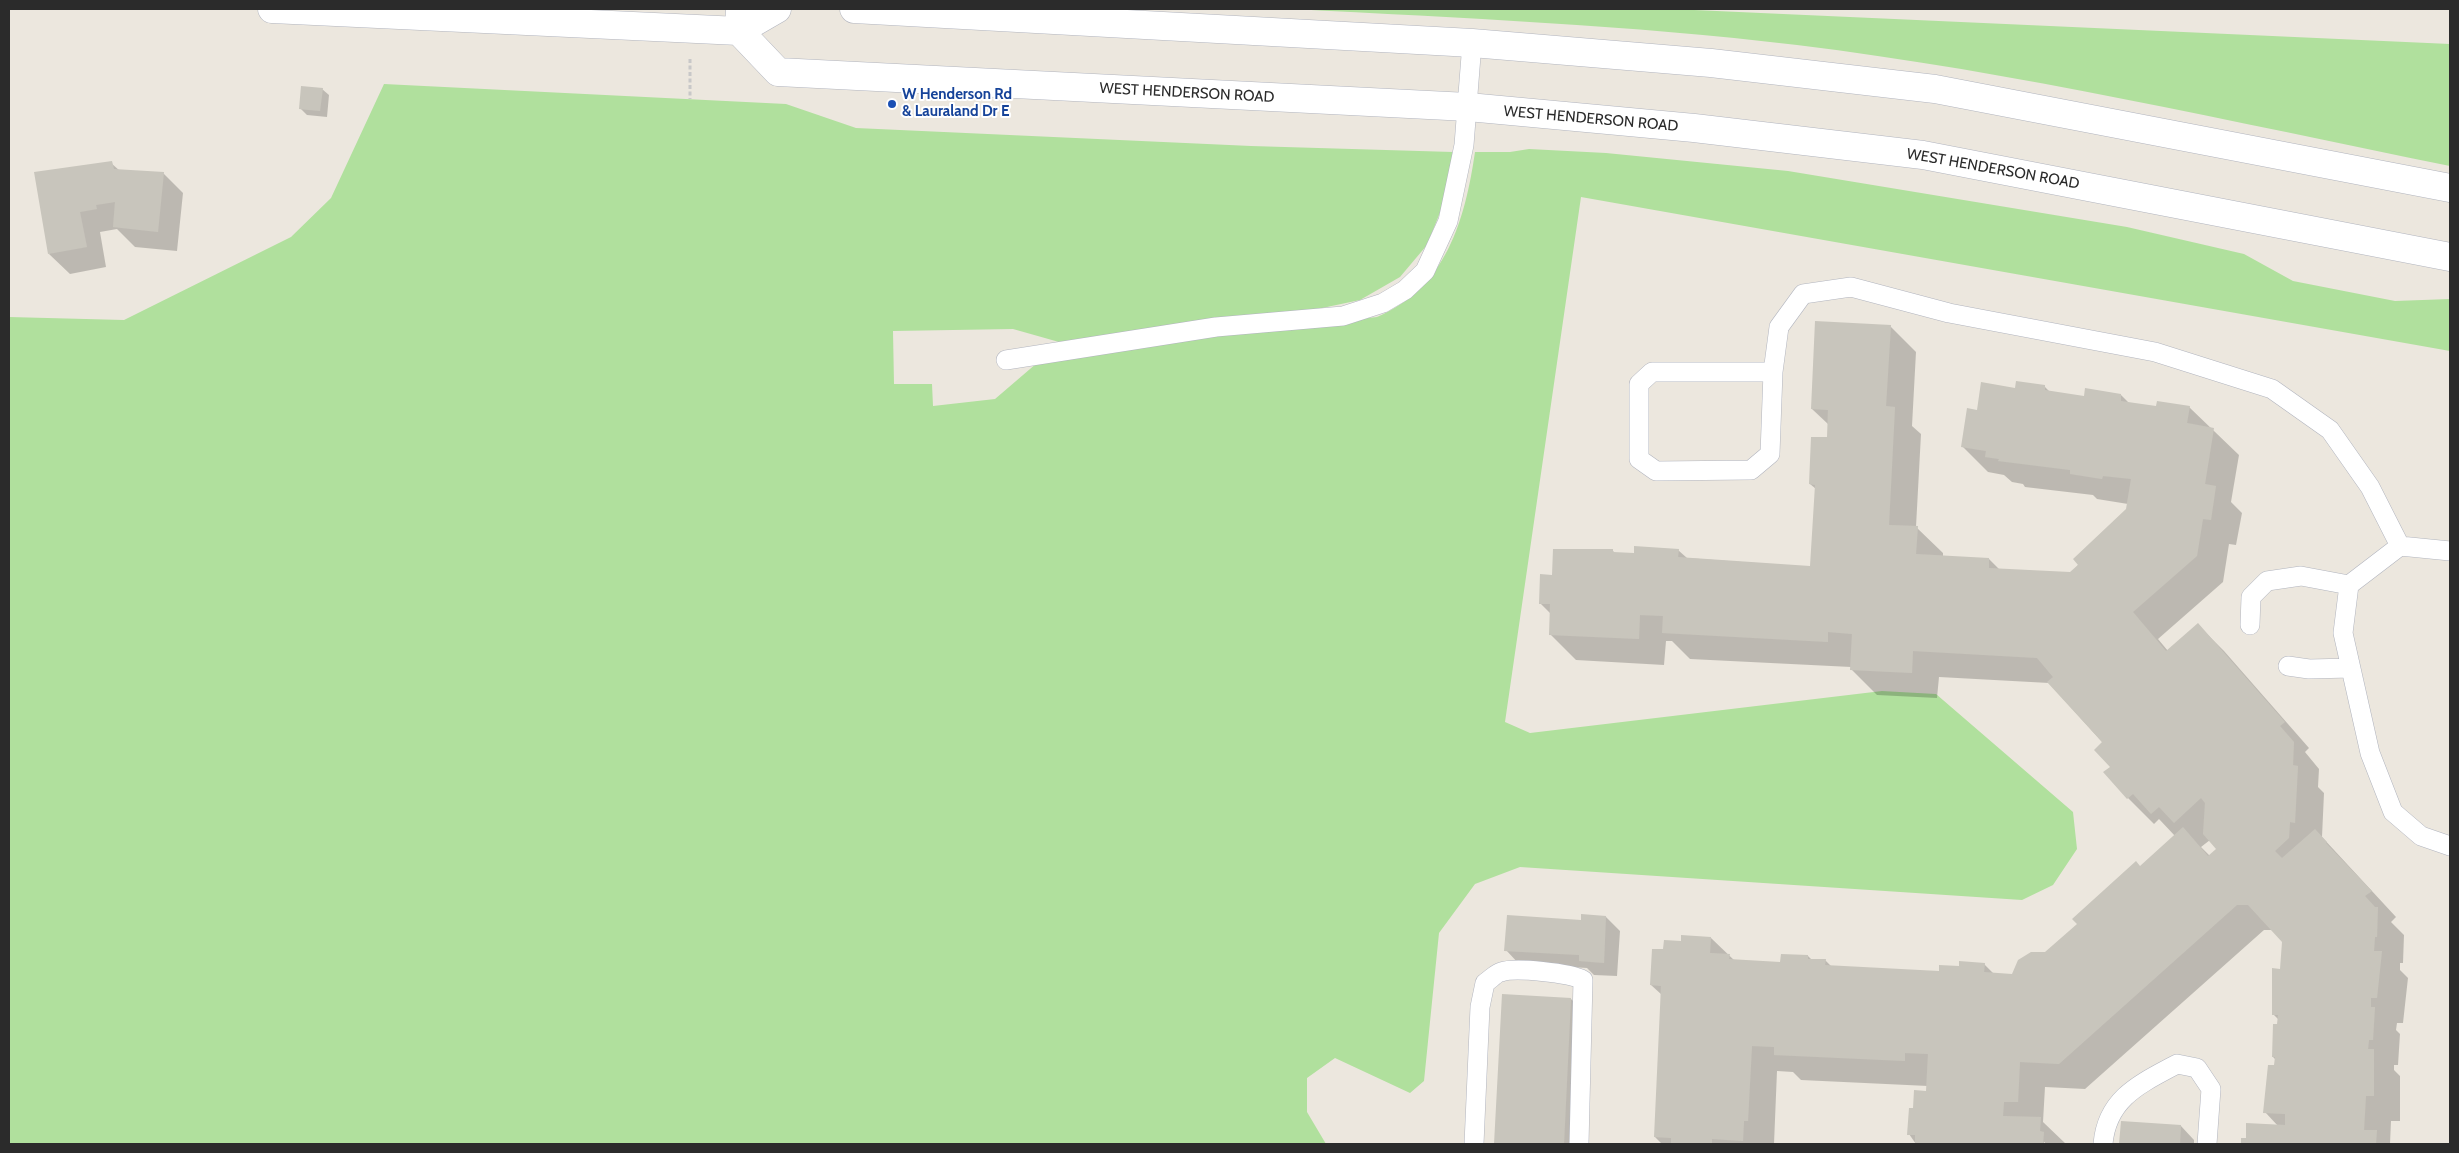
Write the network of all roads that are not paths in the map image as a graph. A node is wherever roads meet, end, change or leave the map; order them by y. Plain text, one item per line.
1 (272, 9) edge
2 (777, 9) edge
3 (854, 9) edge
4 (740, 20) edge
5 (1472, 43) junction
6 (1468, 107) junction
7 (2450, 188) edge
8 (2450, 256) edge
9 (1006, 360) dead end
10 (1773, 372) junction
11 (2400, 546) junction
12 (2450, 551) edge
13 (2350, 585) junction
14 (2250, 625) dead end
15 (2288, 666) dead end
16 (2351, 668) junction
17 (2450, 846) edge
18 (1474, 1144) edge
19 (1579, 1144) edge
20 (2102, 1144) edge
21 (2207, 1144) edge

1 - 4 main road
2 - 4 main road
3 - 5 main road
4 - 6 main road, WEST HENDERSON ROAD
5 - 6 lane
5 - 7 main road
6 - 8 main road, WEST HENDERSON ROAD
6 - 9 lane
10 - 10 lane
10 - 11 lane
11 - 12 lane
11 - 13 lane
13 - 14 lane
13 - 16 lane
15 - 16 lane
16 - 17 lane
18 - 19 lane
20 - 21 lane

